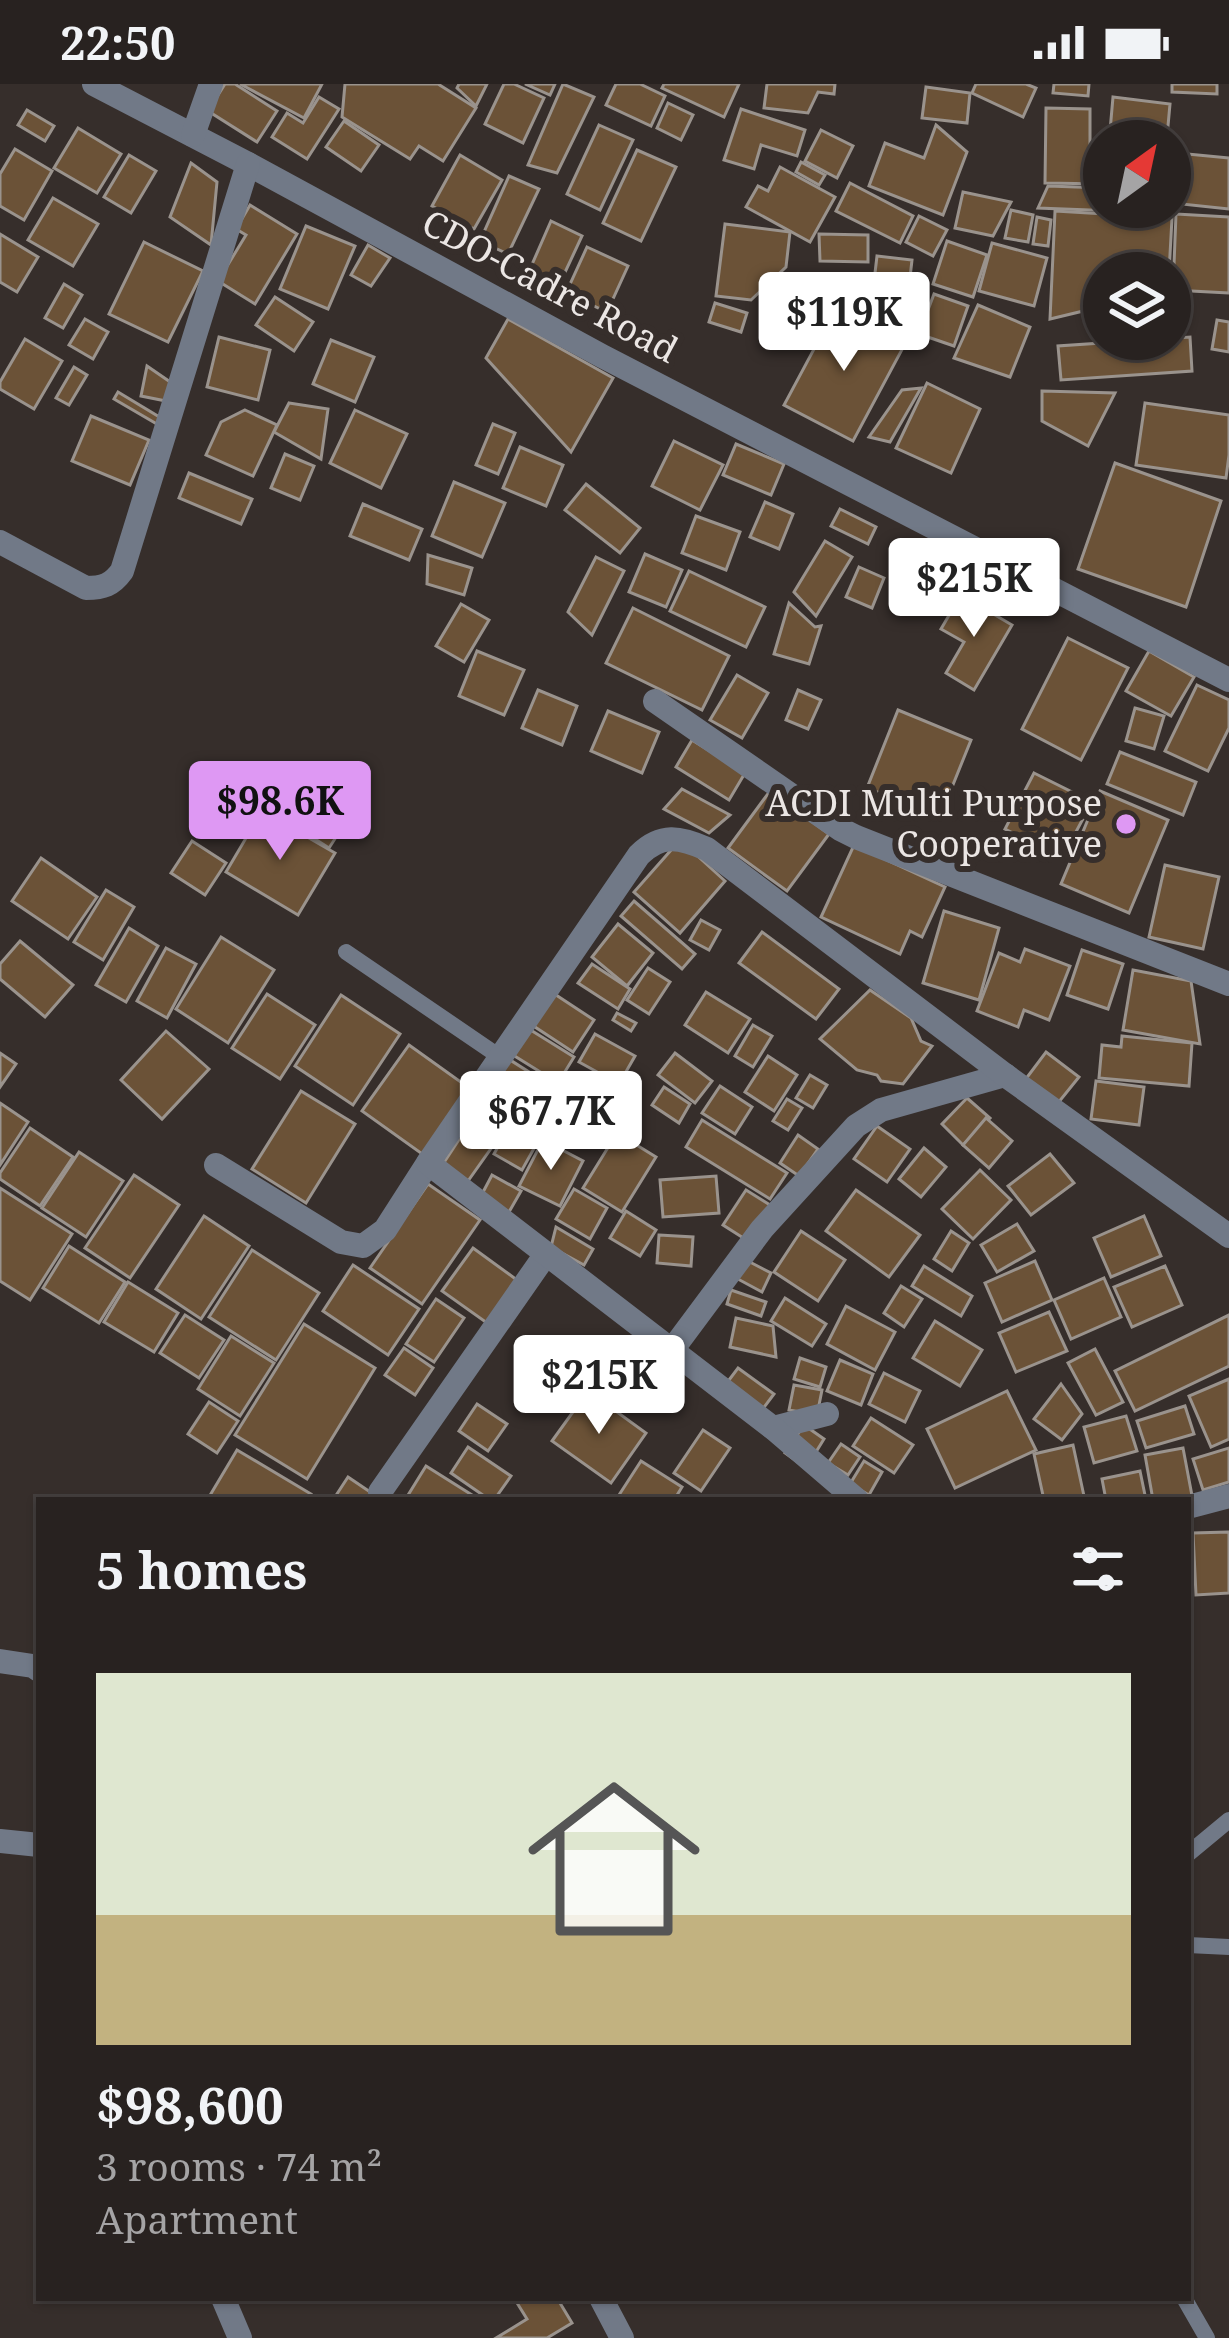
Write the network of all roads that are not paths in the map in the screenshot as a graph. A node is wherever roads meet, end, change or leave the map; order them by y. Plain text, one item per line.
1 (94, 84) edge
2 (211, 84) edge
3 (193, 135) junction
4 (248, 164) junction
5 (0, 542) edge
6 (1229, 680) edge
7 (655, 701) dead end
8 (346, 952) dead end
9 (1229, 984) edge
10 (500, 1057) junction
11 (1005, 1076) junction
12 (428, 1163) junction
13 (216, 1165) dead end
14 (1229, 1236) edge
15 (546, 1254) junction
16 (672, 1349) junction
17 (827, 1414) dead end
18 (773, 1428) junction
19 (380, 1492) dead end
20 (1229, 1496) edge
21 (854, 1497) edge
22 (1191, 1506) edge
23 (0, 1660) edge
24 (36, 1668) edge
25 (1229, 1820) edge
26 (0, 1841) edge
27 (36, 1845) edge
28 (1191, 1852) edge
29 (1191, 1945) edge
30 (1229, 1948) edge
31 (224, 2301) edge
32 (603, 2301) edge
33 (1186, 2301) edge
34 (240, 2338) edge
35 (622, 2338) edge
36 (1207, 2338) edge

1 - 3 street, CDO-Cadre Road
2 - 3 street
3 - 4 street, CDO-Cadre Road
4 - 5 street
4 - 6 street, CDO-Cadre Road
7 - 9 street
8 - 10 lane
10 - 11 street
10 - 12 street
11 - 14 street
11 - 16 street
12 - 13 street
12 - 15 street
15 - 16 street
15 - 19 street
16 - 18 street
17 - 18 street
18 - 21 street
20 - 22 street
23 - 24 street
25 - 28 lane
26 - 27 street
29 - 30 lane
31 - 34 street
32 - 35 street
33 - 36 lane

